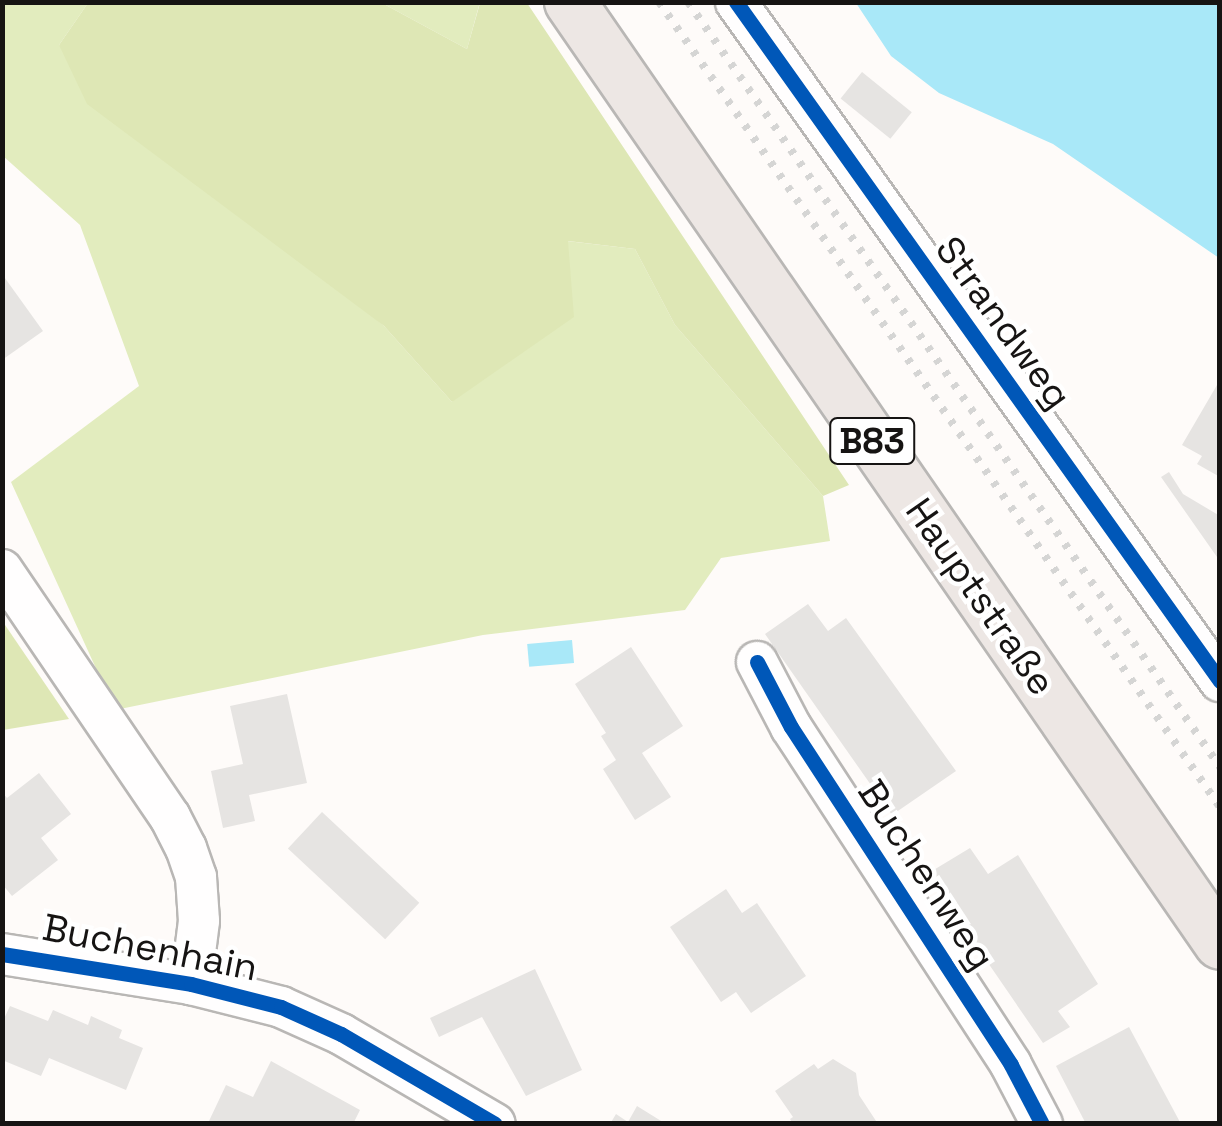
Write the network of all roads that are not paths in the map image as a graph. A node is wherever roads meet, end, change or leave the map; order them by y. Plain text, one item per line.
1 (570, 2) edge
2 (736, 2) edge
3 (2, 570) edge
4 (756, 662) dead end
5 (1220, 680) edge
6 (1220, 944) edge
7 (2, 954) edge
8 (191, 984) junction
9 (495, 1124) edge
10 (1042, 1124) edge

1 - 6 main road, Hauptstraße / B83
2 - 5 street, Strandweg
3 - 8 street, Buchenhain
4 - 10 street, Buchenweg
7 - 8 street, Buchenhain
8 - 9 street, Buchenhain

